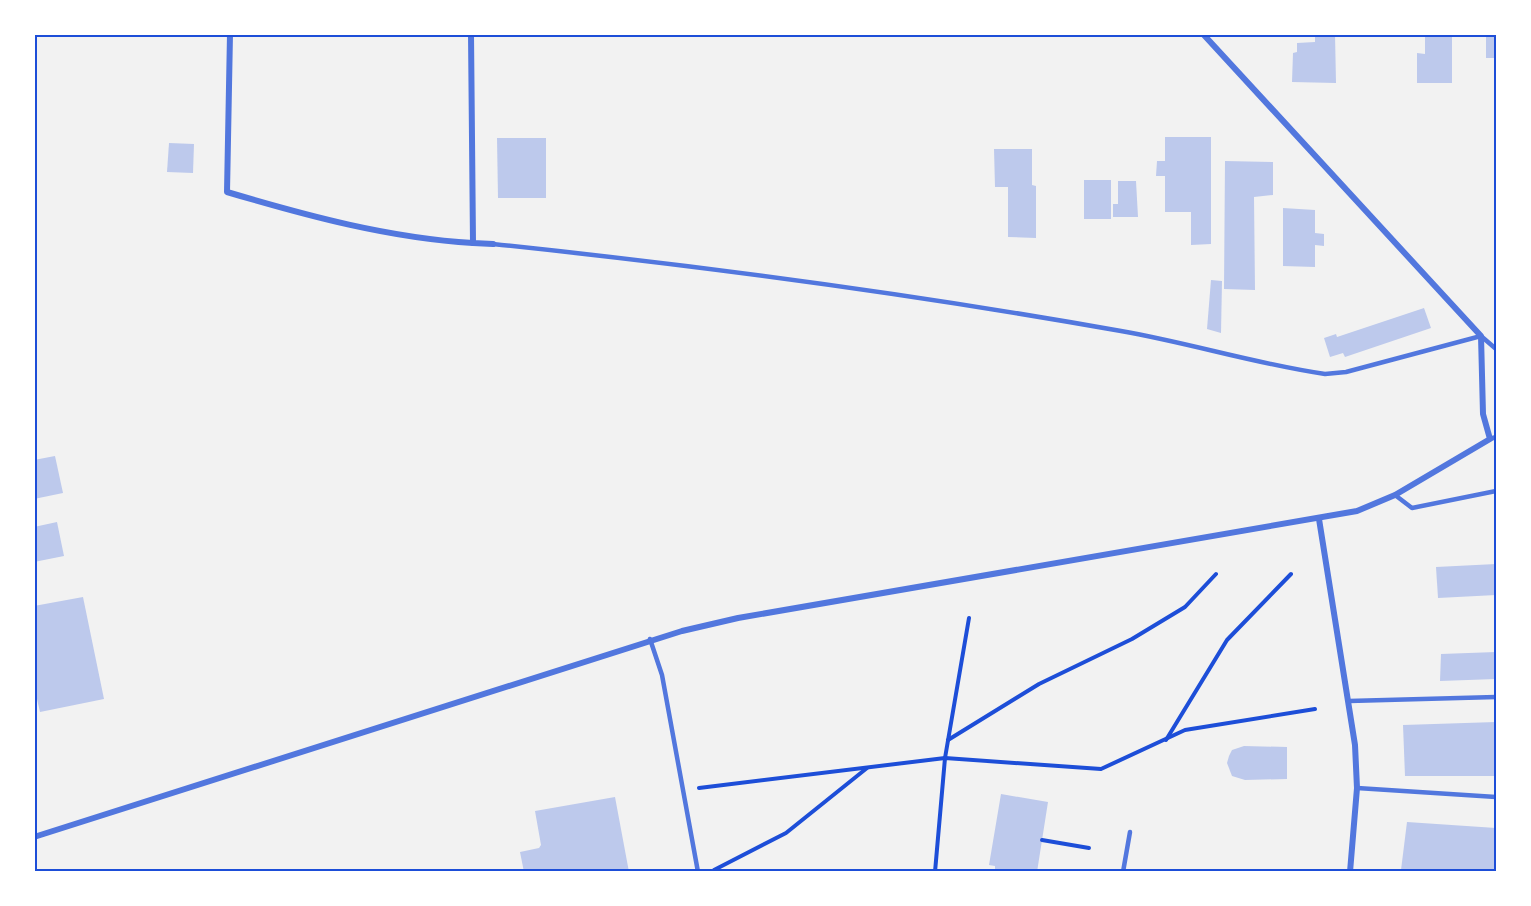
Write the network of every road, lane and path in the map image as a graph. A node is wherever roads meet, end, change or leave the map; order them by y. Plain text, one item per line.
1 (230, 34) edge
2 (471, 34) edge
3 (1203, 34) edge
4 (473, 243) junction
5 (493, 244) joint
6 (1481, 336) junction
7 (1497, 349) edge
8 (1493, 438) edge
9 (1497, 491) edge
10 (1395, 495) junction
11 (1319, 519) junction
12 (1216, 574) dead end
13 (1290, 574) dead end
14 (969, 618) dead end
15 (650, 639) junction
16 (1497, 697) edge
17 (1349, 701) junction
18 (1315, 709) dead end
19 (948, 740) junction
20 (1166, 741) junction
21 (945, 759) junction
22 (868, 768) junction
23 (1357, 788) junction
24 (683, 790) junction
25 (1497, 797) edge
26 (1130, 832) dead end
27 (34, 837) edge
28 (1042, 840) dead end
29 (1089, 848) dead end
30 (698, 872) edge
31 (712, 872) edge
32 (935, 872) edge
33 (1123, 872) edge
34 (1350, 872) edge

1 - 4 street
2 - 4 street
3 - 6 street
4 - 5 street
5 - 6 lane
6 - 7 lane
6 - 8 street
8 - 10 street
9 - 10 lane
10 - 11 street
11 - 15 street
11 - 17 street
12 - 19 path
13 - 20 path
14 - 19 path
15 - 24 lane
15 - 27 street
16 - 17 lane
17 - 23 street
18 - 20 path
19 - 21 path
20 - 21 path
21 - 22 path
21 - 32 path
22 - 24 path
22 - 31 path
23 - 25 lane
23 - 34 street
24 - 30 lane
26 - 33 lane
28 - 29 path

